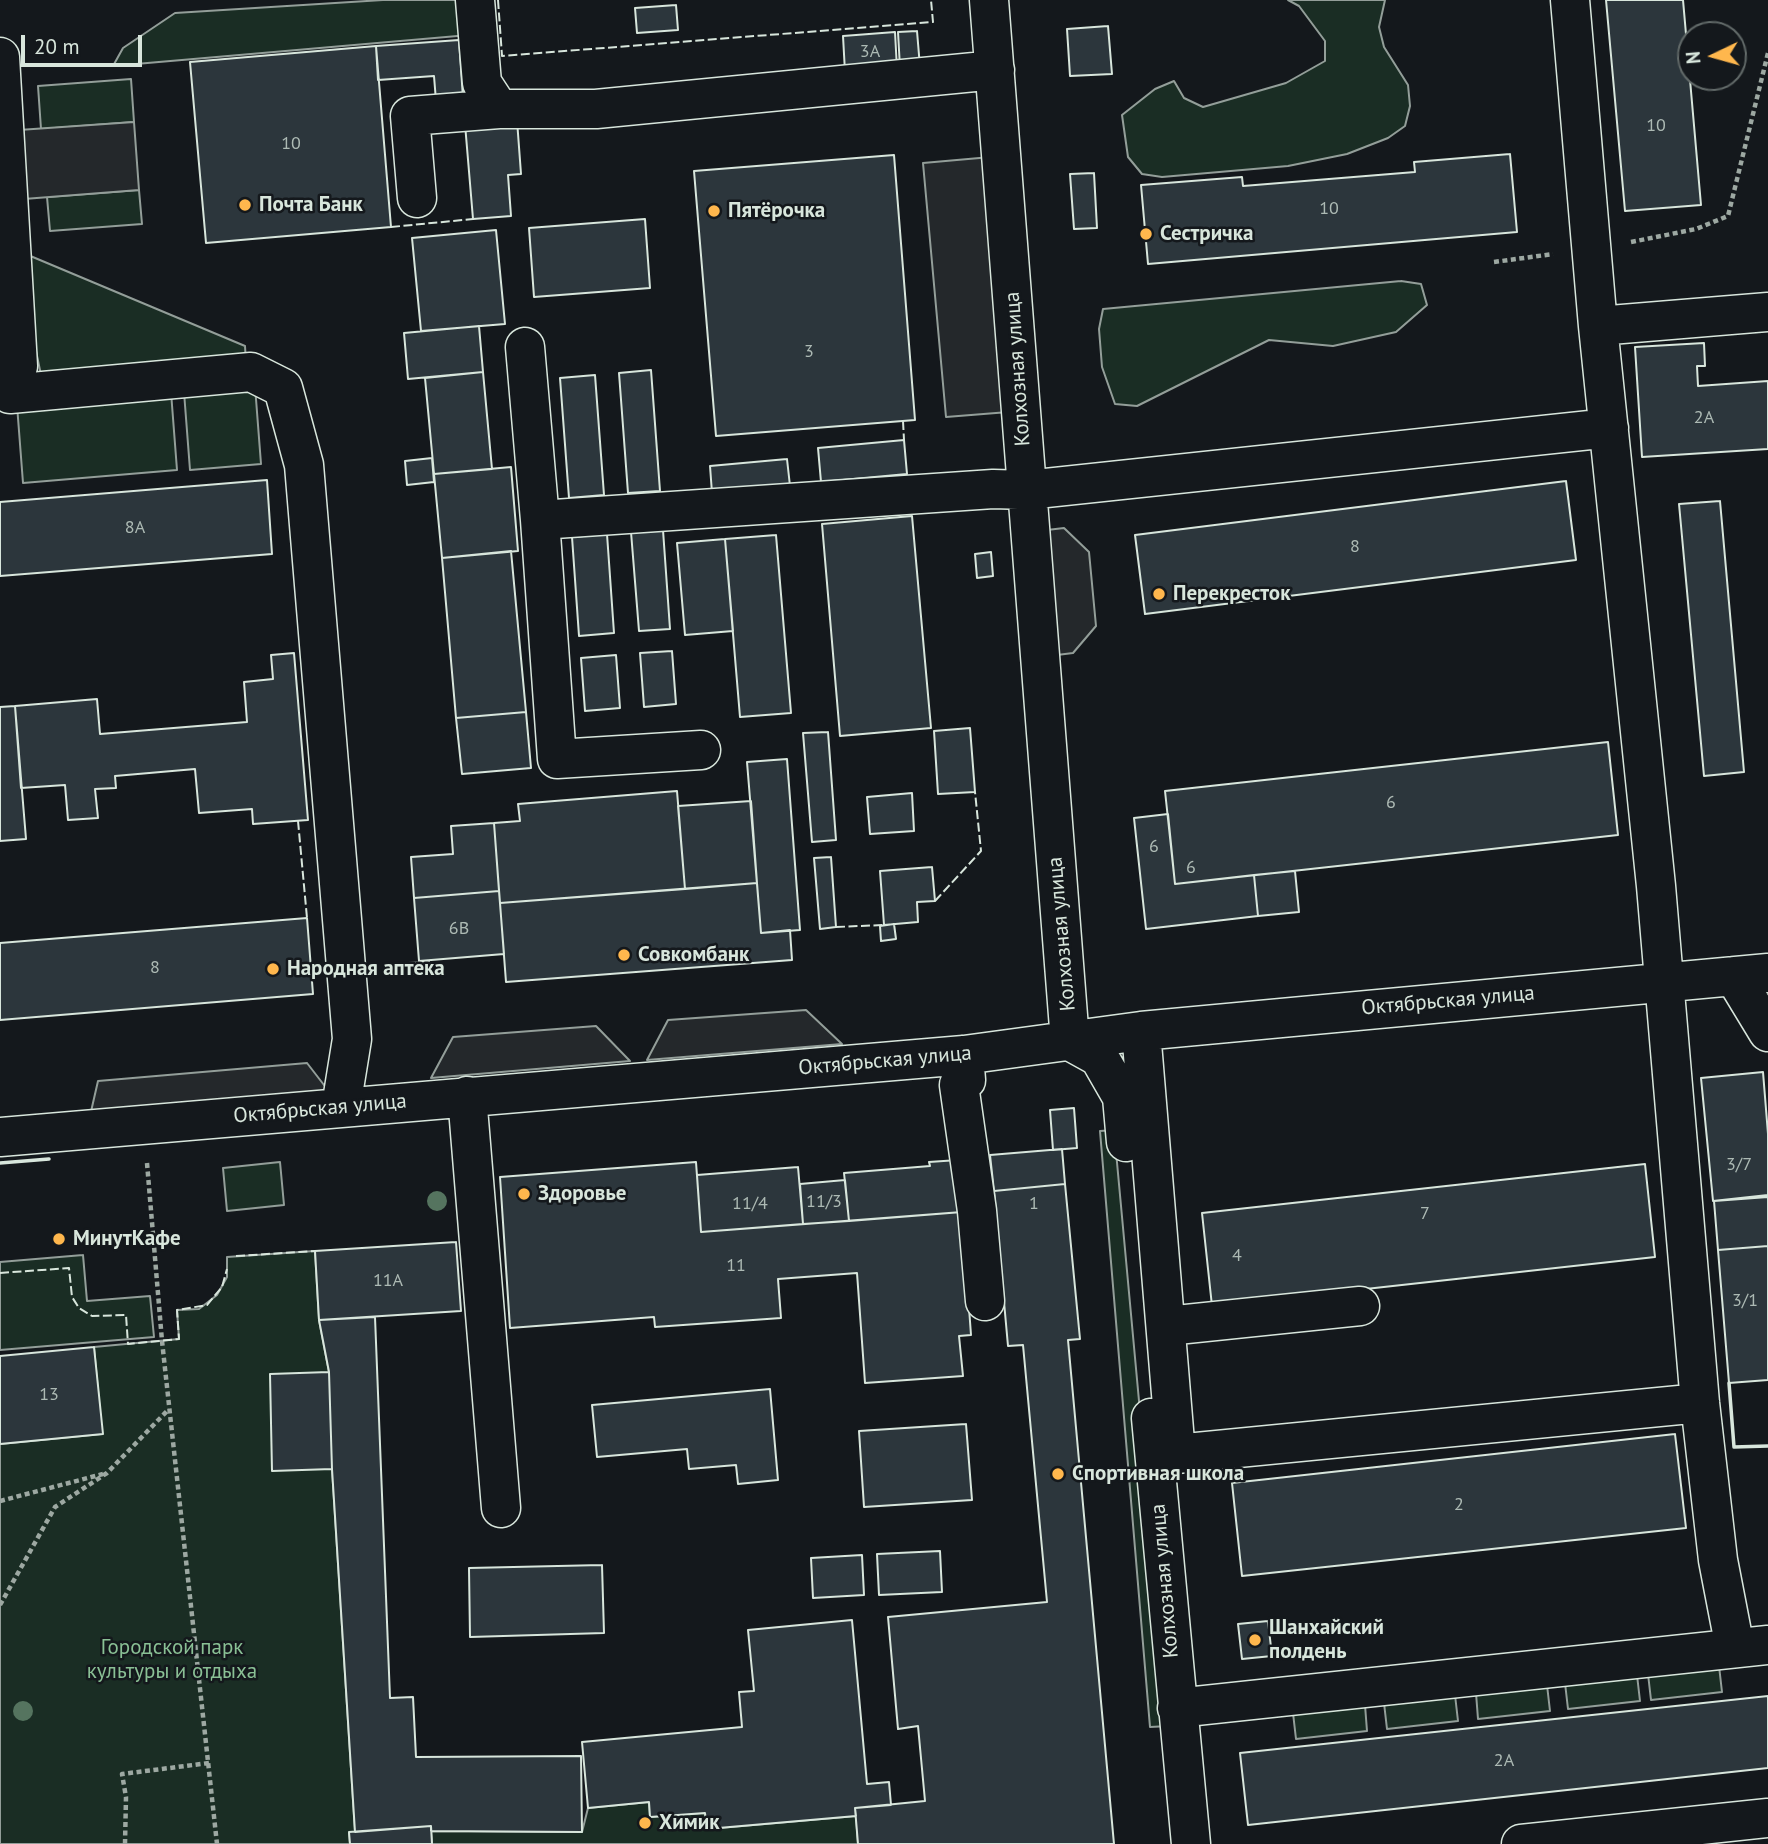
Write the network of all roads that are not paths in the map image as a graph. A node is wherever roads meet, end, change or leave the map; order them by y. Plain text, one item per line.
1 (475, 0) edge
2 (989, 0) edge
3 (1570, 0) edge
4 (0, 57) edge
5 (995, 70) junction
6 (499, 109) junction
7 (10, 164) edge
8 (417, 198) dead end
9 (1768, 312) edge
10 (1598, 326) junction
11 (525, 347) dead end
12 (5, 394) edge
13 (1609, 428) junction
14 (1027, 490) junction
15 (540, 520) junction
16 (701, 750) dead end
17 (1751, 974) edge
18 (1664, 982) junction
19 (1140, 1031) junction
20 (1768, 1032) edge
21 (1070, 1041) junction
22 (964, 1055) junction
23 (467, 1096) junction
24 (341, 1107) junction
25 (0, 1137) edge
26 (985, 1301) dead end
27 (1360, 1306) dead end
28 (1167, 1326) junction
29 (1700, 1403) junction
30 (1176, 1454) junction
31 (501, 1508) dead end
32 (1752, 1647) edge
33 (1189, 1706) junction
34 (1768, 1818) edge
35 (1191, 1844) edge
36 (1521, 1844) edge

1 - 6 street
2 - 5 street, Колхозная улица
3 - 10 street
4 - 7 street
5 - 6 street
5 - 14 street, Колхозная улица
6 - 8 street
7 - 12 street
9 - 10 street
10 - 13 street
11 - 15 street
12 - 24 street
13 - 14 street
13 - 18 street
14 - 15 street
14 - 21 street, Колхозная улица
15 - 16 street
17 - 18 street, Октябрьская улица
17 - 20 street
18 - 19 street, Октябрьская улица
18 - 29 street
19 - 21 street, Октябрьская улица
19 - 28 street
21 - 22 street, Октябрьская улица
21 - 33 street, Колхозная улица
22 - 23 street, Октябрьская улица
22 - 26 street
23 - 24 street, Октябрьская улица
23 - 31 street
24 - 25 street, Октябрьская улица
27 - 28 street
28 - 30 street
29 - 30 street
29 - 32 street
30 - 33 street
32 - 33 street
33 - 35 street, Колхозная улица
34 - 36 street

